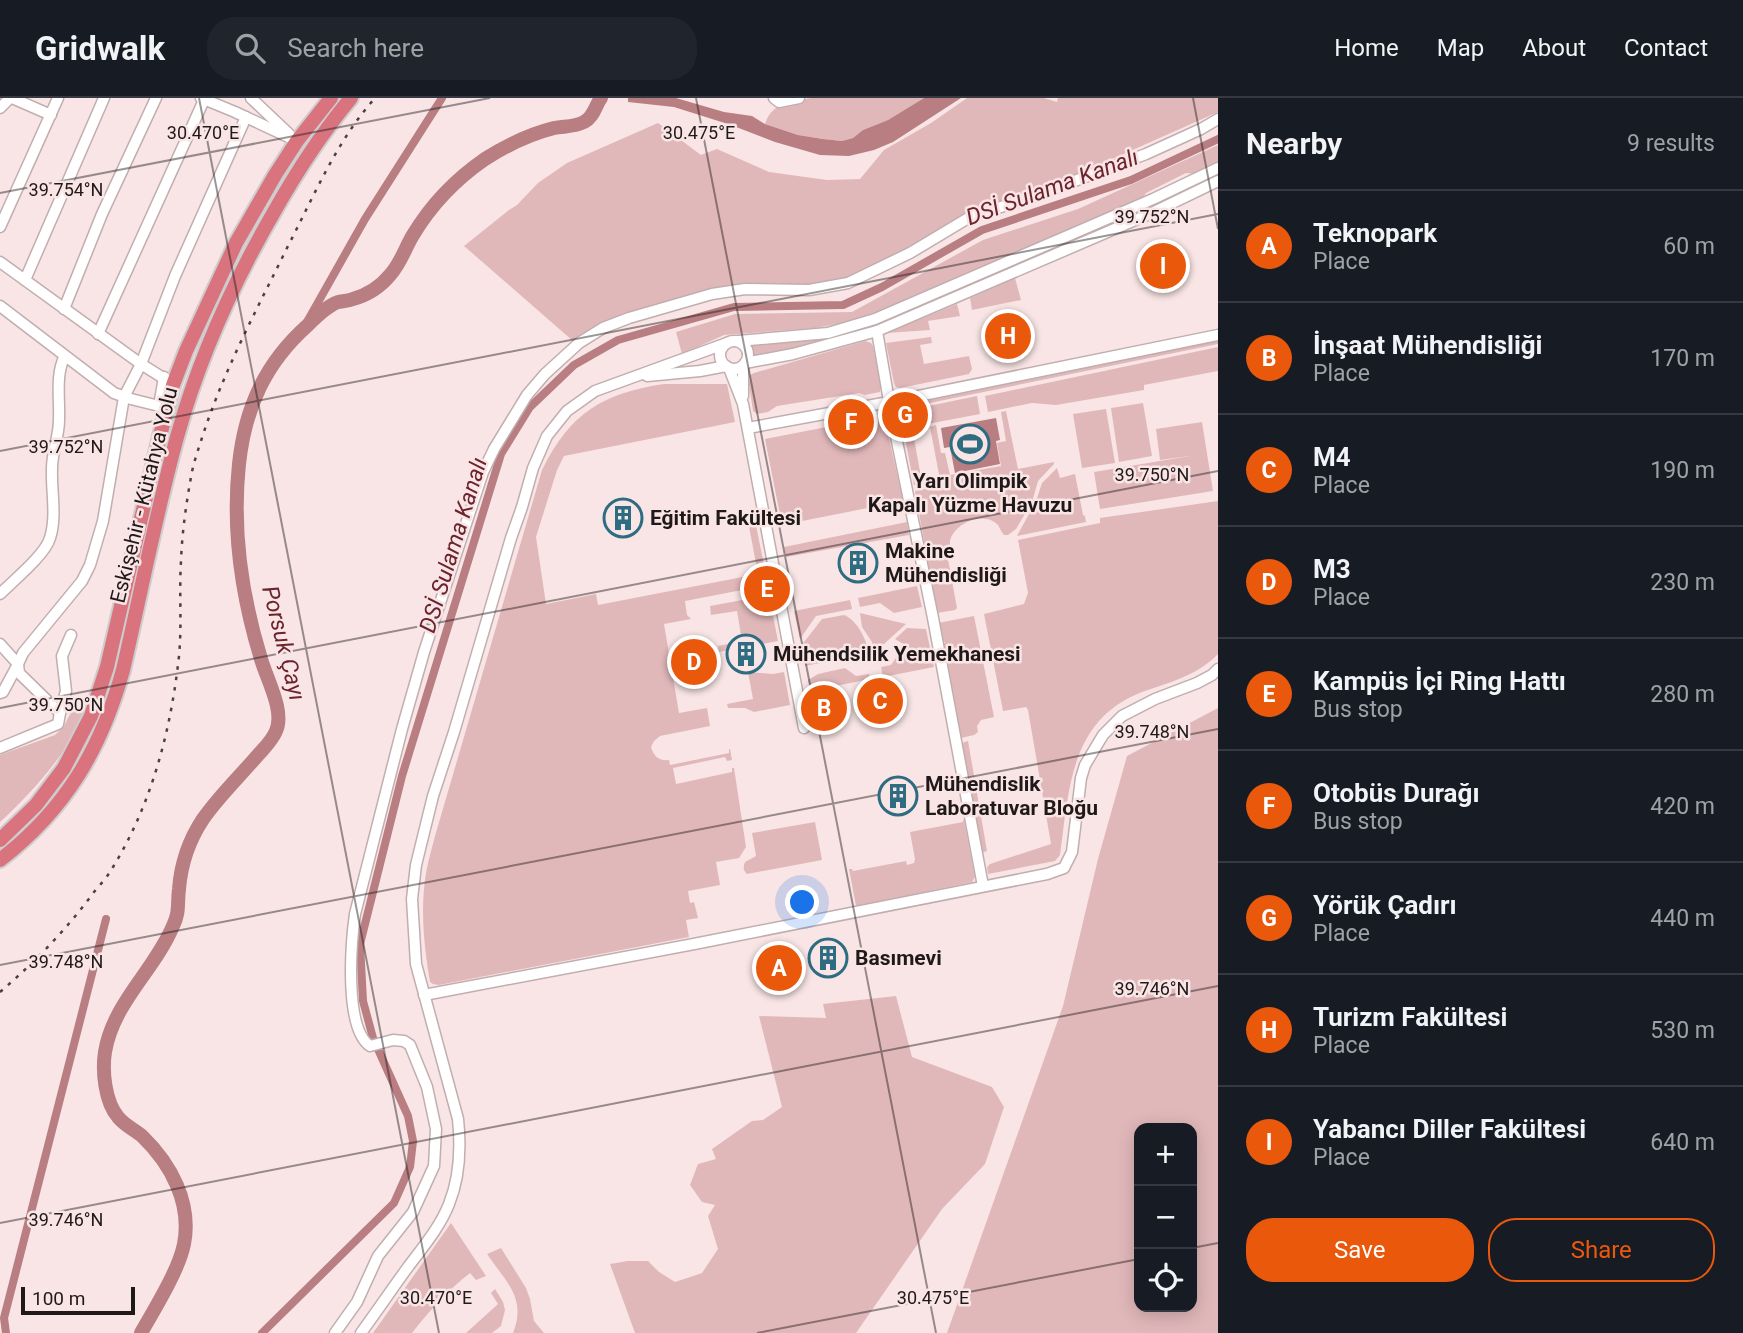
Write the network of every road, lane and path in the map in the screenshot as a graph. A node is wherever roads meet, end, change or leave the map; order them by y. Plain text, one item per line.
1 (11, 98) edge
2 (58, 98) edge
3 (104, 98) edge
4 (156, 98) edge
5 (251, 98) edge
6 (331, 98) edge
7 (351, 98) edge
8 (799, 98) edge
9 (202, 99) edge
10 (774, 99) edge
11 (0, 108) edge
12 (51, 115) junction
13 (246, 117) junction
14 (1218, 119) edge
15 (297, 141) junction
16 (1218, 168) edge
17 (1218, 181) edge
18 (0, 227) edge
19 (0, 262) edge
20 (25, 281) junction
21 (0, 306) edge
22 (64, 309) junction
23 (877, 331) junction
24 (98, 334) junction
25 (1218, 335) edge
26 (732, 342) junction
27 (65, 356) junction
28 (141, 364) junction
29 (744, 365) junction
30 (728, 367) junction
31 (632, 377) junction
32 (169, 381) junction
33 (124, 397) junction
34 (889, 402) junction
35 (743, 404) junction
36 (748, 428) junction
37 (0, 594) edge
38 (71, 635) dead end
39 (0, 644) edge
40 (18, 664) junction
41 (1218, 669) edge
42 (0, 693) edge
43 (60, 713) junction
44 (804, 728) dead end
45 (0, 748) edge
46 (0, 840) edge
47 (0, 860) edge
48 (983, 886) junction
49 (424, 995) junction
50 (335, 1333) edge
51 (361, 1333) edge

1 - 11 street
1 - 12 street
2 - 12 street
3 - 20 street
4 - 22 street
5 - 15 street
6 - 15 highway, Eskişehir - Kütahya Yolu
7 - 47 highway, Eskişehir - Kütahya Yolu
8 - 10 street
9 - 13 street
9 - 24 street
12 - 18 street
13 - 15 street
13 - 28 street
14 - 50 street
15 - 32 highway, Eskişehir - Kütahya Yolu
16 - 26 street
17 - 23 street
19 - 20 street
20 - 22 street
21 - 27 street
22 - 24 street
23 - 29 street
23 - 34 street
24 - 28 street
25 - 34 street
26 - 29 street
26 - 30 street
26 - 31 street
27 - 33 street
27 - 37 street
28 - 32 street
28 - 33 street
29 - 30 street
29 - 35 street
30 - 31 street
30 - 35 street
31 - 49 street
32 - 33 street
32 - 46 highway, Eskişehir - Kütahya Yolu
33 - 40 street
34 - 36 street
34 - 48 street
35 - 36 street
36 - 44 street
38 - 43 street
39 - 40 street
40 - 42 street
40 - 43 street
41 - 48 street
43 - 45 street
48 - 49 street
49 - 51 street

